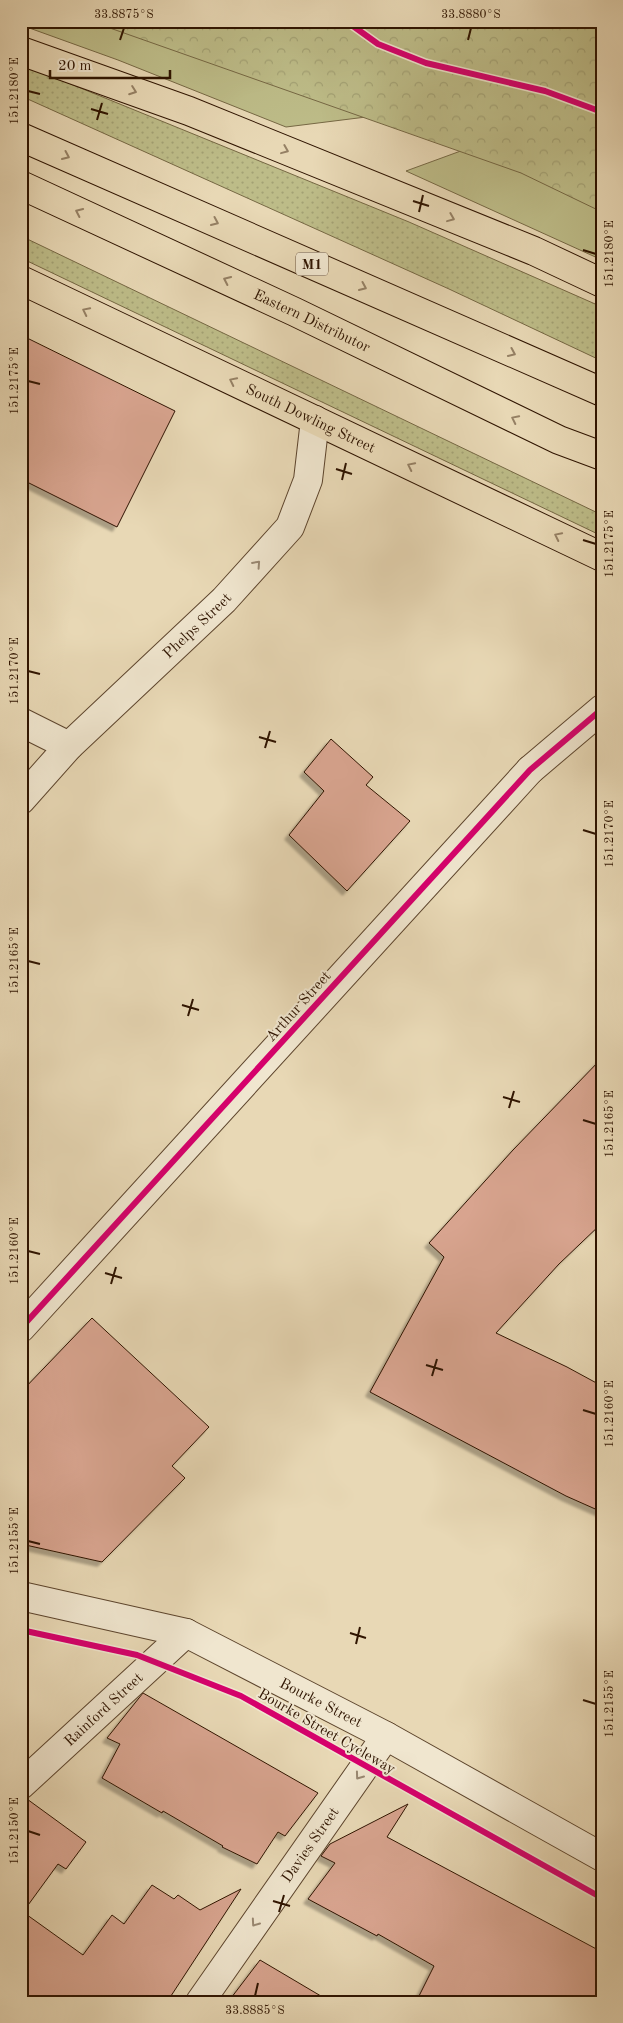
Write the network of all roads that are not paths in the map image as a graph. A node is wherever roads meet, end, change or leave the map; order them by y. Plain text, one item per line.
1 (21, 52) edge
2 (21, 136) edge
3 (21, 185) edge
4 (21, 280) edge
5 (602, 283) edge
6 (602, 392) edge
7 (315, 420) junction
8 (559, 440) junction
9 (602, 456) edge
10 (602, 468) edge
11 (602, 557) edge
12 (602, 709) edge
13 (21, 722) edge
14 (69, 746) junction
15 (21, 800) edge
16 (21, 1328) edge
17 (21, 1596) edge
18 (186, 1634) junction
19 (386, 1736) junction
20 (21, 1785) edge
21 (602, 1857) edge
22 (200, 2002) edge

1 -> 5 main road
2 -> 6 main road, M1
8 -> 3 main road, Eastern Distributor
7 -> 4 main road, South Dowling Street
11 -> 7 main road, South Dowling Street
14 -> 7 street, Phelps Street
8 - 9 main road, Eastern Distributor
8 - 10 main road
12 - 16 street, Arthur Street
13 - 14 street
14 - 15 street, Phelps Street
17 - 18 street, Bourke Street
18 - 19 street, Bourke Street
18 - 20 street, Rainford Street
19 - 21 street, Bourke Street
19 -> 22 street, Davies Street

